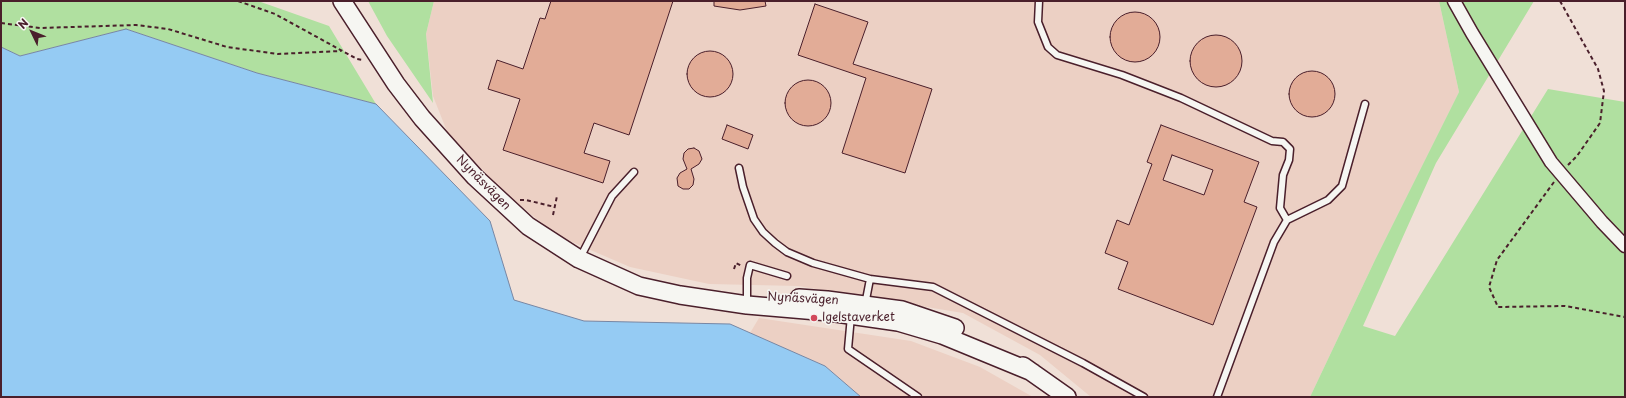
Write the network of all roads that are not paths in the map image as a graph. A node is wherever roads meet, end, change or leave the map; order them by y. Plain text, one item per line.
1 (342, 1) edge
2 (1039, 1) edge
3 (1454, 1) edge
4 (1365, 104) dead end
5 (739, 168) dead end
6 (634, 172) dead end
7 (1287, 220) junction
8 (1625, 246) edge
9 (579, 259) junction
10 (787, 276) dead end
11 (870, 279) junction
12 (747, 301) junction
13 (858, 309) junction
14 (918, 397) edge
15 (1067, 397) edge
16 (1144, 397) edge
17 (1216, 397) edge

1 - 9 street, Nynäsvägen
2 - 7 lane
3 - 8 street
4 - 7 lane
5 - 11 lane
6 - 9 lane
7 - 17 lane
9 - 12 street, Nynäsvägen
10 - 12 lane
11 - 13 lane
11 - 16 lane
12 - 13 street, Nynäsvägen
13 - 14 lane
13 - 15 street, Nynäsvägen

